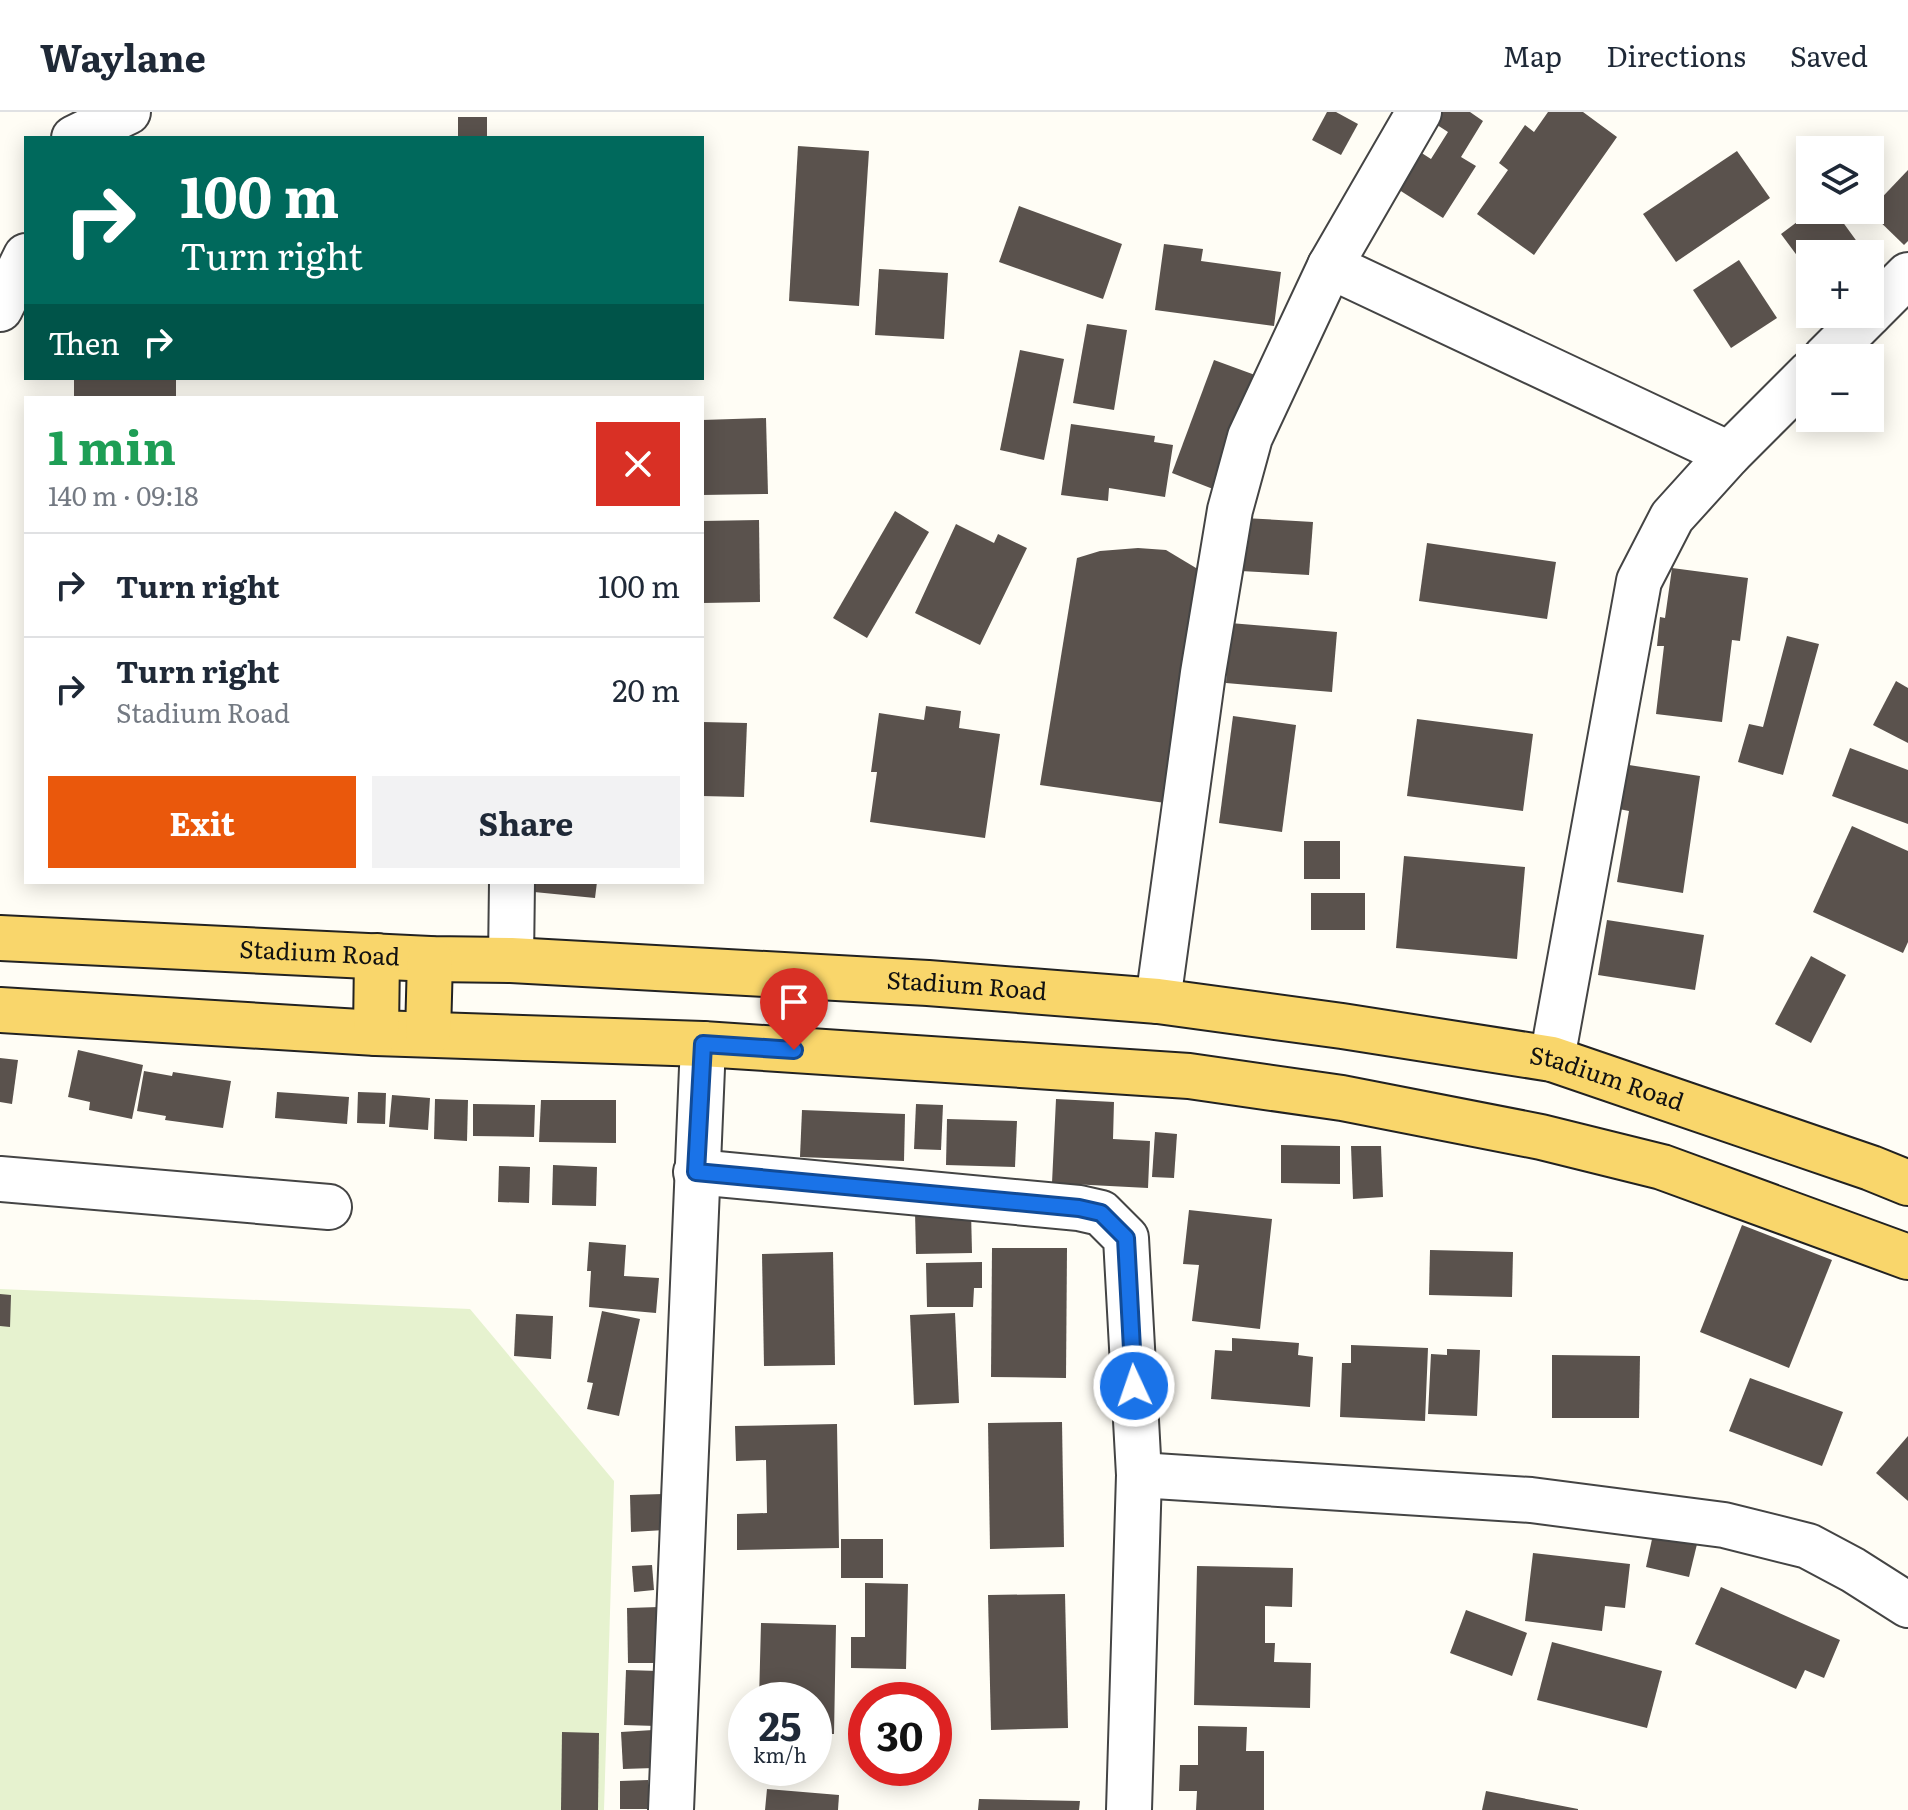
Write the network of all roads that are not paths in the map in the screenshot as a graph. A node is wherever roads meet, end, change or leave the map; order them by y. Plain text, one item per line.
1 (128, 112) edge
2 (1419, 112) edge
3 (78, 136) edge
4 (24, 260) edge
5 (1330, 266) junction
6 (1908, 275) edge
7 (1884, 298) edge
8 (0, 309) edge
9 (1854, 328) edge
10 (1839, 344) edge
11 (1796, 387) edge
12 (1729, 454) junction
13 (512, 884) edge
14 (0, 938) edge
15 (377, 956) junction
16 (430, 959) junction
17 (511, 960) junction
18 (1158, 1001) junction
19 (0, 1010) edge
20 (376, 1033) junction
21 (428, 1034) junction
22 (703, 1044) junction
23 (1552, 1059) junction
24 (696, 1172) junction
25 (0, 1179) edge
26 (1908, 1183) edge
27 (329, 1207) dead end
28 (1908, 1257) edge
29 (1139, 1475) junction
30 (1908, 1605) edge
31 (671, 1810) edge
32 (1129, 1810) edge

1 - 3 street
2 - 5 street
4 - 8 street
5 - 12 street
5 - 18 street
6 - 7 street
9 - 10 street
11 - 12 street
12 - 23 street
13 - 17 street
14 - 15 main road, Stadium Road
15 - 16 main road, Stadium Road
15 - 20 main road
16 - 17 main road, Stadium Road
16 - 21 main road
17 - 18 main road, Stadium Road
18 - 23 main road, Stadium Road
19 - 20 main road
20 - 21 main road
21 - 22 main road
22 - 24 street
22 - 28 main road
23 - 26 main road, Stadium Road
24 - 29 street
24 - 31 street
25 - 27 street
29 - 30 street
29 - 32 street

